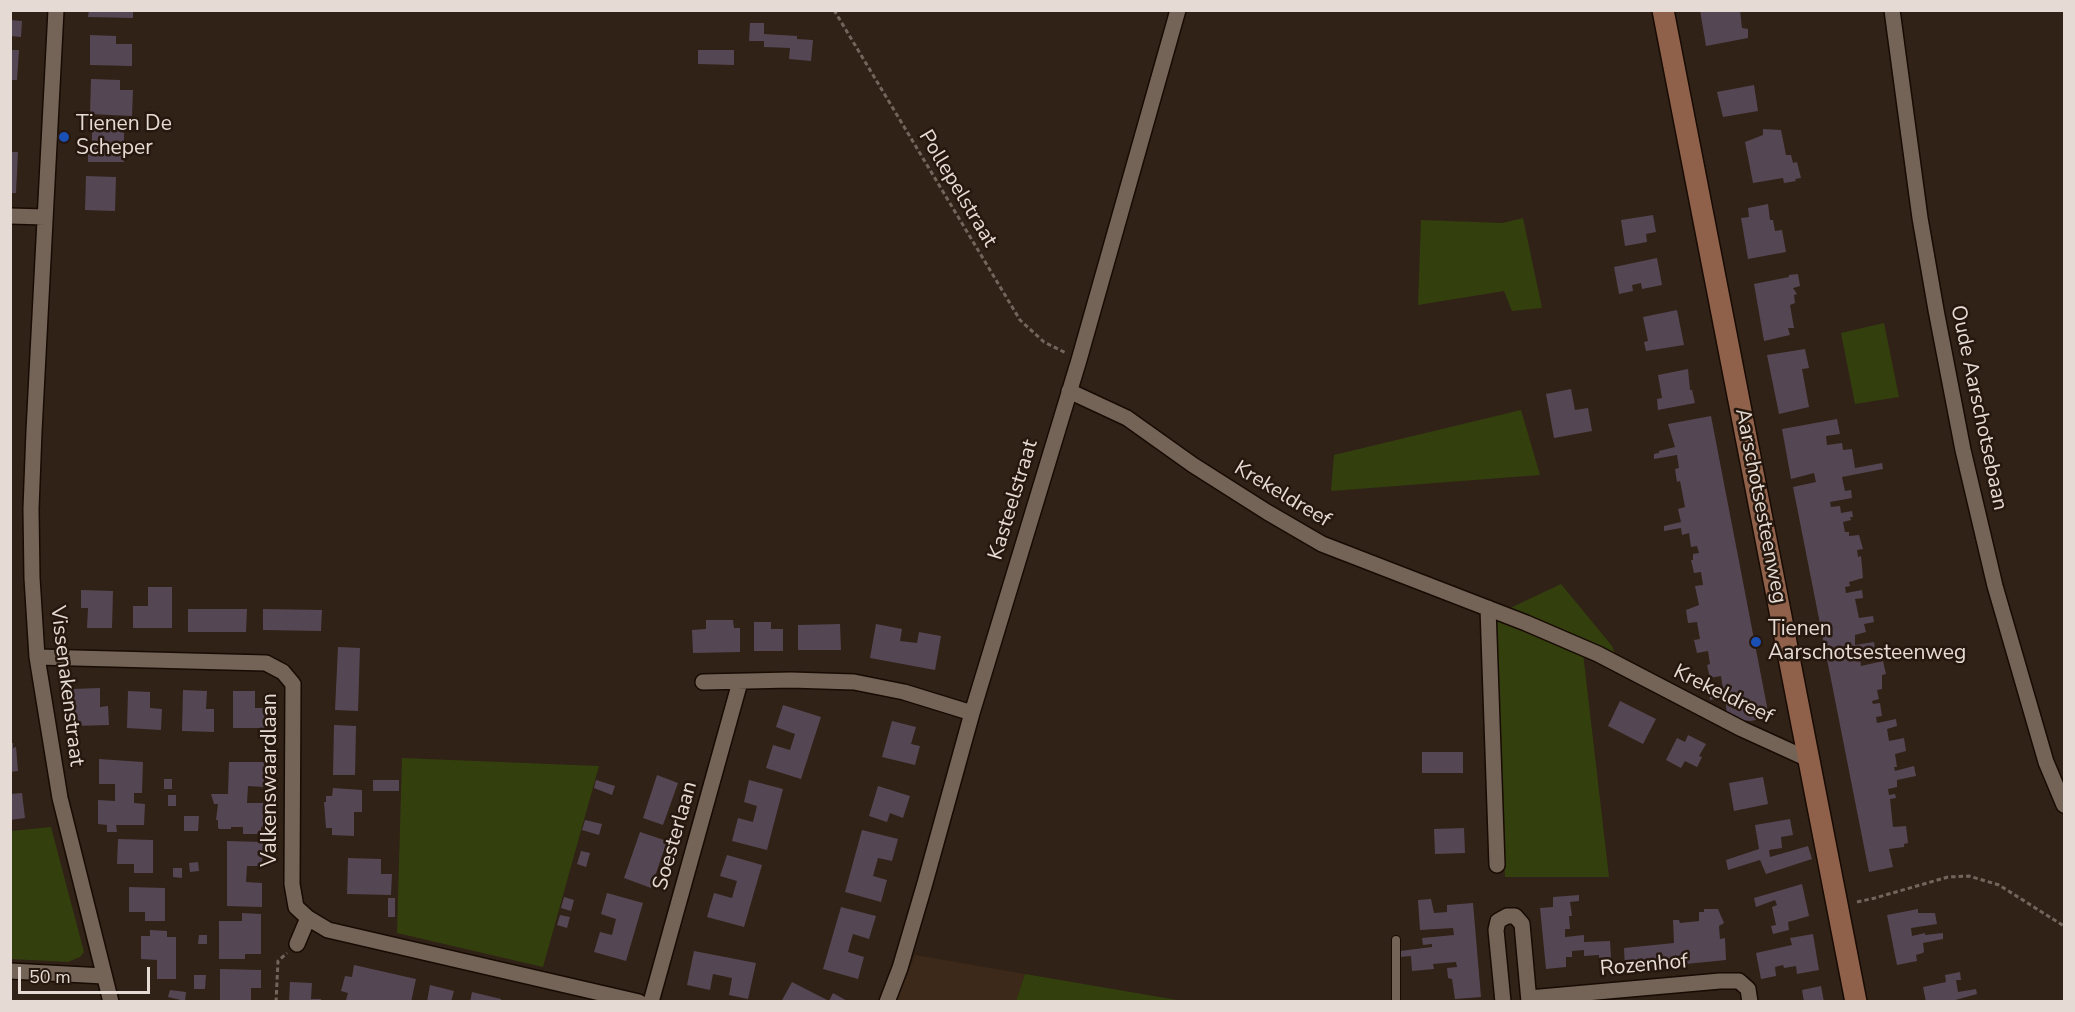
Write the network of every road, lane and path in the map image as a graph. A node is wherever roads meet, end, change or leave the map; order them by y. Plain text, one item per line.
1 (56, 10) edge
2 (834, 10) edge
3 (1178, 10) edge
4 (1663, 10) edge
5 (1892, 10) edge
6 (10, 216) edge
7 (45, 217) junction
8 (1079, 360) junction
9 (1069, 391) junction
10 (1488, 608) junction
11 (37, 657) junction
12 (704, 682) dead end
13 (740, 682) junction
14 (972, 713) junction
15 (1810, 760) junction
16 (2064, 805) edge
17 (1497, 865) dead end
18 (1837, 905) junction
19 (308, 918) junction
20 (2064, 926) edge
21 (1396, 940) dead end
22 (297, 944) joint
23 (10, 971) edge
24 (104, 976) junction
25 (1529, 1000) edge
26 (111, 1002) edge
27 (276, 1002) edge
28 (639, 1002) edge
29 (651, 1002) edge
30 (887, 1002) edge
31 (1396, 1002) edge
32 (1503, 1002) edge
33 (1750, 1002) edge
34 (1856, 1002) edge

1 - 7 street, Vissenakenstraat
2 - 8 path, Pollepelstraat
3 - 8 street, Kasteelstraat
4 - 15 main road, Aarschotsesteenweg
5 - 16 street, Oude Aarschotsebaan
6 - 7 street
7 - 11 street, Vissenakenstraat
8 - 9 street, Kasteelstraat
9 - 10 street, Krekeldreef
9 - 14 street, Kasteelstraat
10 - 15 street, Krekeldreef
10 - 17 street
11 - 19 street, Valkenswaardlaan
11 - 24 street, Vissenakenstraat
12 - 13 street
13 - 14 street
13 - 29 street, Soesterlaan
14 - 30 street, Kasteelstraat
15 - 18 main road, Aarschotsesteenweg
18 - 20 path
18 - 34 main road, Aarschotsesteenweg
19 - 22 street
19 - 28 street
21 - 31 lane
22 - 27 path
23 - 24 street
24 - 26 street, Vissenakenstraat
25 - 32 street, Rozenhof
25 - 33 street, Rozenhof

